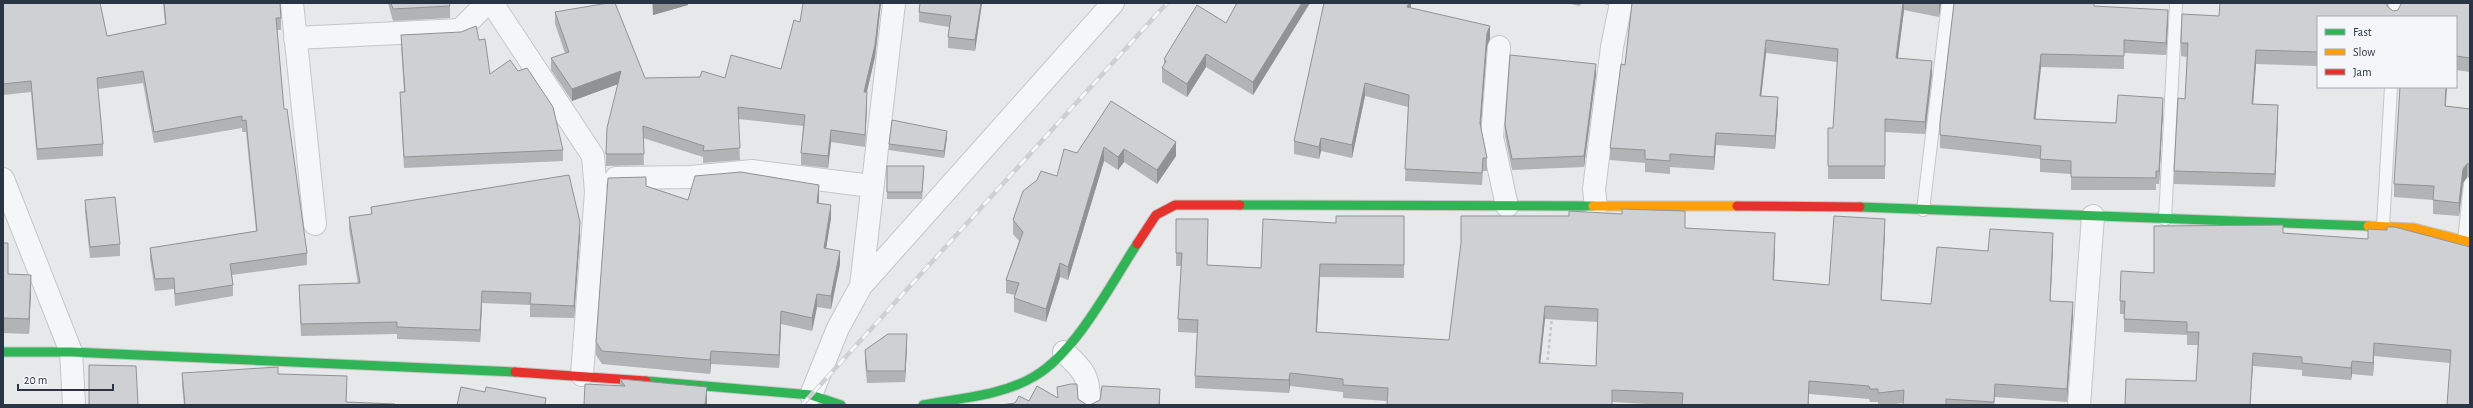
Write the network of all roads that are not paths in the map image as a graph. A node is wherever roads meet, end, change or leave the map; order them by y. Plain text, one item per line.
1 (292, 3) edge
2 (487, 3) edge
3 (492, 3) edge
4 (894, 3) edge
5 (1113, 3) edge
6 (1621, 3) edge
7 (1948, 3) edge
8 (2176, 3) edge
9 (2395, 3) edge
10 (2394, 16) edge
11 (295, 38) junction
12 (1499, 47) dead end
13 (2391, 88) edge
14 (595, 178) junction
15 (3, 179) edge
16 (2470, 184) edge
17 (871, 186) junction
18 (1507, 206) junction
19 (1596, 206) junction
20 (1923, 210) junction
21 (2093, 216) junction
22 (2165, 219) junction
23 (315, 224) dead end
24 (2383, 227) junction
25 (2467, 242) edge
26 (861, 286) junction
27 (3, 352) edge
28 (70, 352) junction
29 (1064, 352) junction
30 (582, 375) junction
31 (788, 392) junction
32 (812, 394) junction
33 (74, 405) edge
34 (778, 405) edge
35 (841, 405) edge
36 (923, 405) edge
37 (1089, 405) edge
38 (2079, 405) edge

1 - 11 street
2 - 11 street
3 - 14 street
4 - 17 street
5 - 26 street
6 - 19 street
7 - 20 lane
8 - 22 lane
9 - 10 lane
11 - 23 street
12 - 18 street
13 - 24 lane
14 - 17 street
14 - 30 street
15 - 28 street
16 - 25 lane
17 - 26 street
18 - 19 street
18 - 29 street
19 - 20 street
20 - 21 street
21 - 22 street
21 - 38 street
22 - 24 street
24 - 25 street
26 - 32 street
27 - 28 street
28 - 30 street
28 - 33 street
29 - 36 street
29 - 37 street
30 - 31 street
31 - 32 street
31 - 34 lane
32 - 35 street

